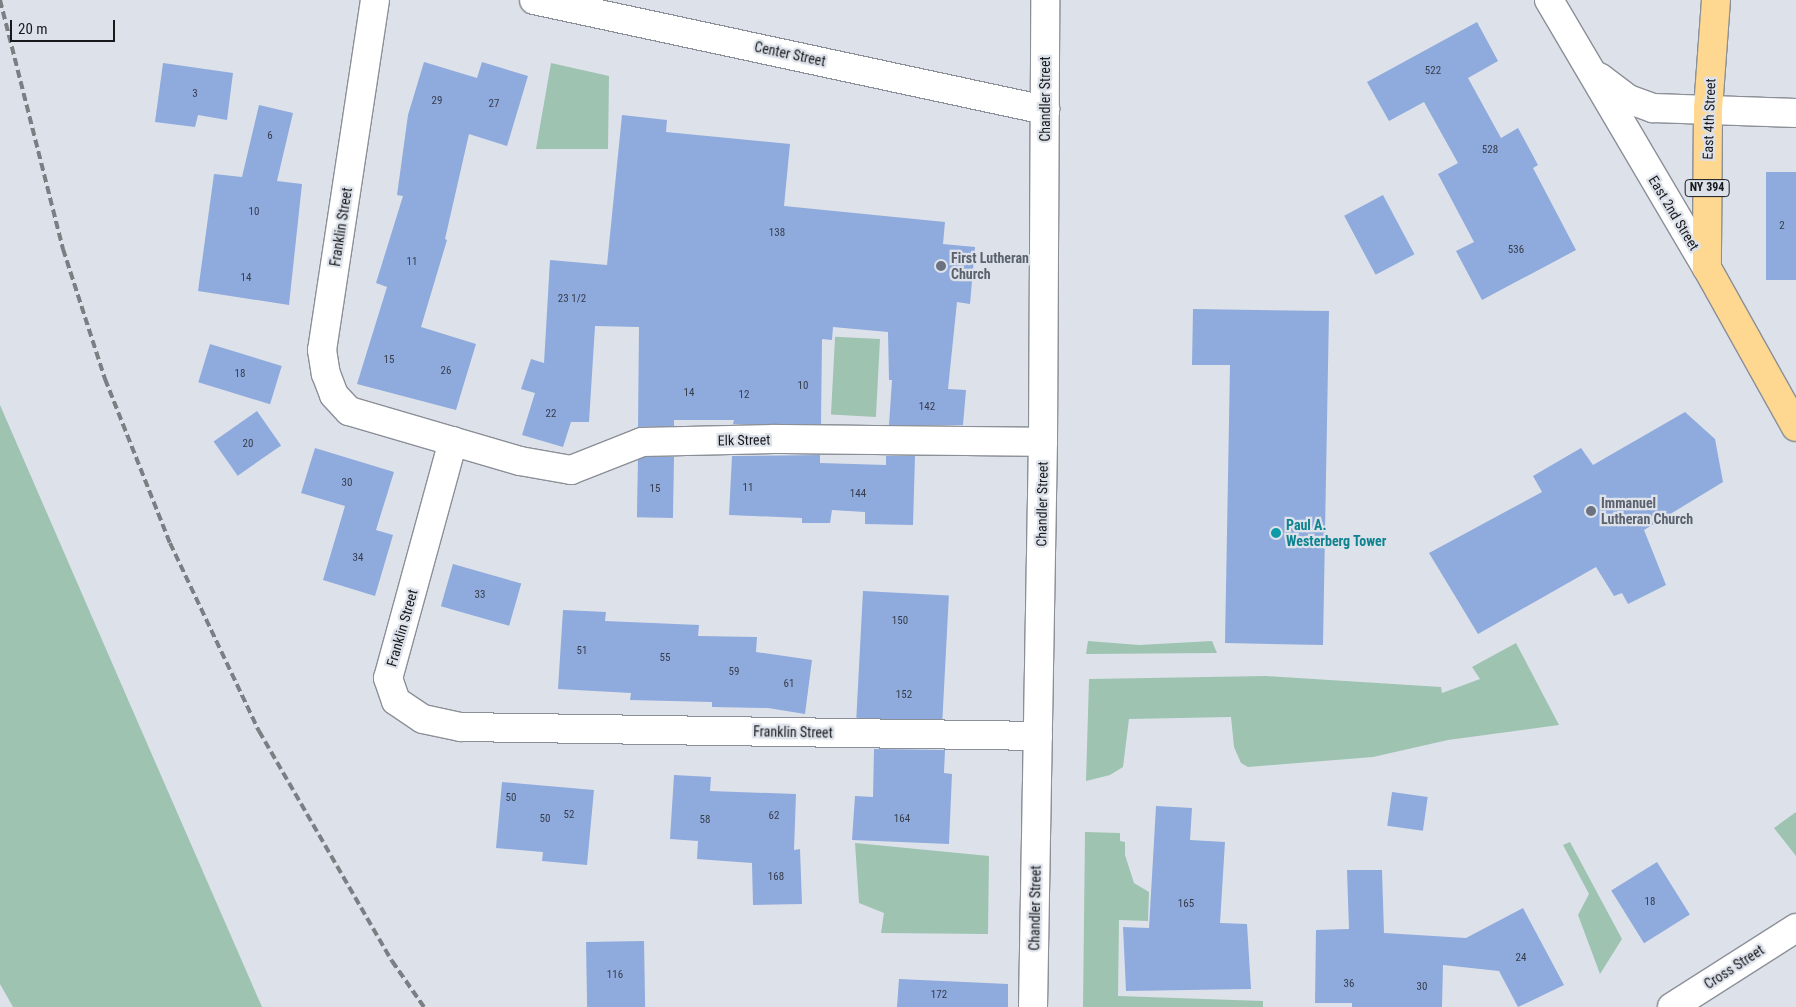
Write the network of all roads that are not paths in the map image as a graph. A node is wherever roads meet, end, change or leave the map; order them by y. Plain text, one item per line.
1 (375, 0) edge
2 (534, 0) edge
3 (1045, 0) edge
4 (1549, 0) edge
5 (1716, 0) edge
6 (1589, 69) junction
7 (1708, 108) junction
8 (1045, 110) junction
9 (1796, 113) edge
10 (1706, 268) junction
11 (1796, 426) edge
12 (454, 441) junction
13 (1043, 442) junction
14 (1038, 736) junction
15 (1796, 928) edge
16 (1033, 1007) edge
17 (1672, 1007) edge

1 - 12 street, Franklin Street
2 - 8 street, Center Street
3 - 8 street, Chandler Street
4 - 6 street, East 2nd Street
5 - 7 main road, East 4th Street / NY 394
6 - 7 street
6 - 10 street, East 2nd Street
7 - 9 street
7 - 10 main road, East 4th Street / NY 394
8 - 13 street, Chandler Street
10 - 11 main road, East 2nd Street
12 - 13 street, Elk Street
12 - 14 street, Franklin Street
13 - 14 street, Chandler Street
14 - 16 street, Chandler Street
15 - 17 street, Cross Street

